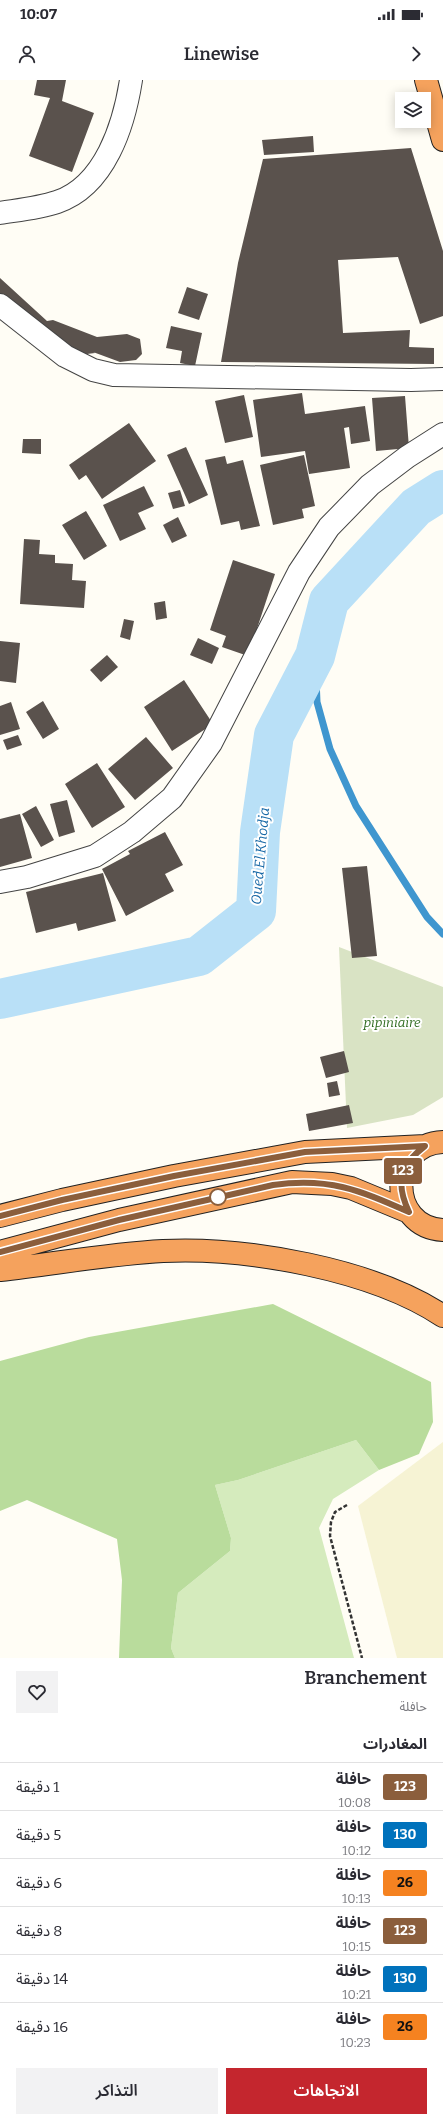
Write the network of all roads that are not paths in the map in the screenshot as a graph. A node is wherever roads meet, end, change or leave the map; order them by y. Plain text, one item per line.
1 (131, 80) edge
2 (426, 80) edge
3 (443, 140) edge
4 (0, 213) edge
5 (0, 305) edge
6 (443, 379) edge
7 (443, 434) edge
8 (0, 882) edge
9 (434, 1144) edge
10 (409, 1212) junction
11 (0, 1216) edge
12 (443, 1230) edge
13 (0, 1252) edge
14 (0, 1270) edge
15 (443, 1316) edge

1 - 4 street
2 - 3 highway
5 - 6 street
7 - 8 street
9 - 10 highway
9 - 11 highway
10 - 12 highway
10 - 13 highway
14 - 15 highway

